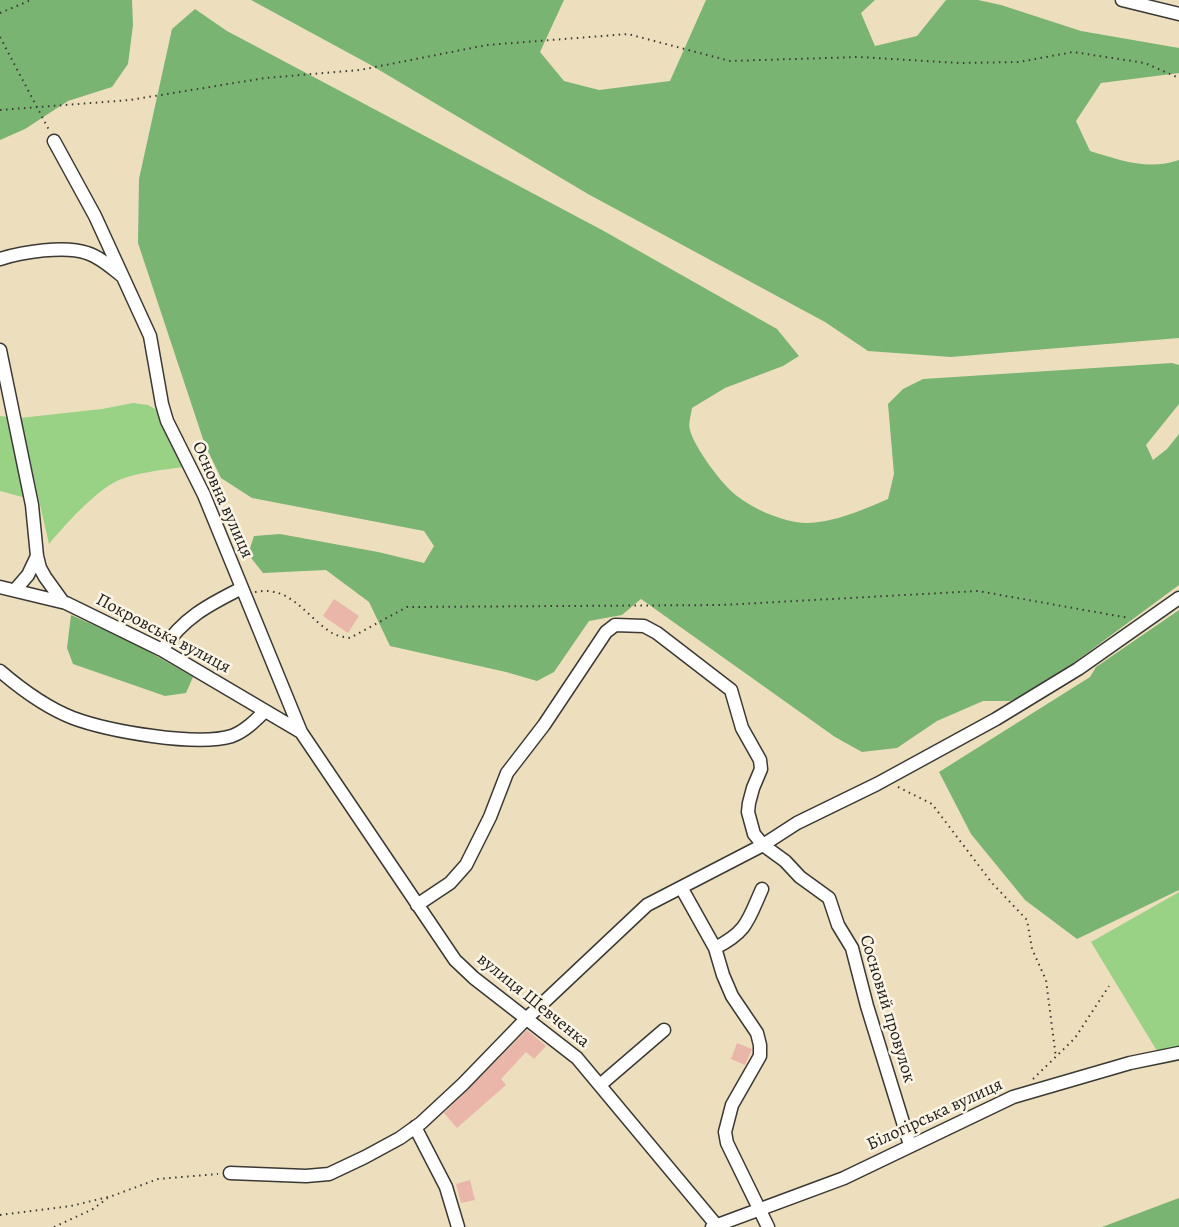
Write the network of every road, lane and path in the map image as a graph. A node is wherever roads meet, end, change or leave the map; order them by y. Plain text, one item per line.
1 (31, 0) edge
2 (1122, 0) edge
3 (0, 13) edge
4 (1179, 14) edge
5 (0, 37) edge
6 (1179, 78) edge
7 (37, 108) junction
8 (0, 110) edge
9 (54, 141) joint
10 (108, 244) junction
11 (90, 254) junction
12 (0, 260) edge
13 (124, 278) junction
14 (0, 350) edge
15 (37, 556) junction
16 (0, 586) edge
17 (15, 590) junction
18 (243, 591) junction
19 (1179, 598) edge
20 (63, 602) junction
21 (1147, 621) junction
22 (162, 650) junction
23 (0, 671) edge
24 (265, 711) junction
25 (301, 732) junction
26 (885, 780) junction
27 (763, 845) junction
28 (682, 889) junction
29 (762, 889) dead end
30 (417, 905) junction
31 (716, 948) junction
32 (1109, 986) dead end
33 (526, 1019) junction
34 (664, 1030) dead end
35 (1179, 1053) edge
36 (1056, 1058) junction
37 (1031, 1081) dead end
38 (600, 1085) junction
39 (415, 1127) junction
40 (910, 1145) junction
41 (230, 1173) joint
42 (112, 1196) junction
43 (760, 1208) junction
44 (0, 1215) edge
45 (715, 1226) edge
46 (54, 1227) edge
47 (458, 1227) edge
48 (768, 1227) edge

1 - 3 path
2 - 4 street
5 - 7 path
6 - 7 path
7 - 8 path
7 - 9 path
9 - 10 street, Основна вулиця
10 - 11 street
10 - 13 street, Основна вулиця
11 - 12 street
11 - 13 street
13 - 18 street, Основна вулиця
14 - 15 street
15 - 17 street
15 - 20 street
16 - 17 street, Покровська вулиця
17 - 20 street, Покровська вулиця
18 - 21 path
18 - 22 street
18 - 25 street, Основна вулиця
19 - 21 street
20 - 22 street, Покровська вулиця
21 - 26 street
22 - 24 street, Покровська вулиця
23 - 24 street
24 - 25 street, Покровська вулиця
25 - 30 street, вулиця Шевченка
26 - 27 street
26 - 36 path
27 - 28 street
27 - 30 street
27 - 40 street, Сосновий провулок
28 - 31 street
28 - 33 street
29 - 31 street
30 - 33 street, вулиця Шевченка
31 - 43 street
32 - 36 path
33 - 38 street, вулиця Шевченка
33 - 39 street
34 - 38 street
35 - 40 street, Білогірська вулиця
36 - 37 path
38 - 45 street, вулиця Шевченка
39 - 41 street
39 - 47 street
40 - 43 street, Білогірська вулиця
41 - 42 path
42 - 44 path
42 - 46 path
43 - 45 street, Білогірська вулиця
43 - 48 street

